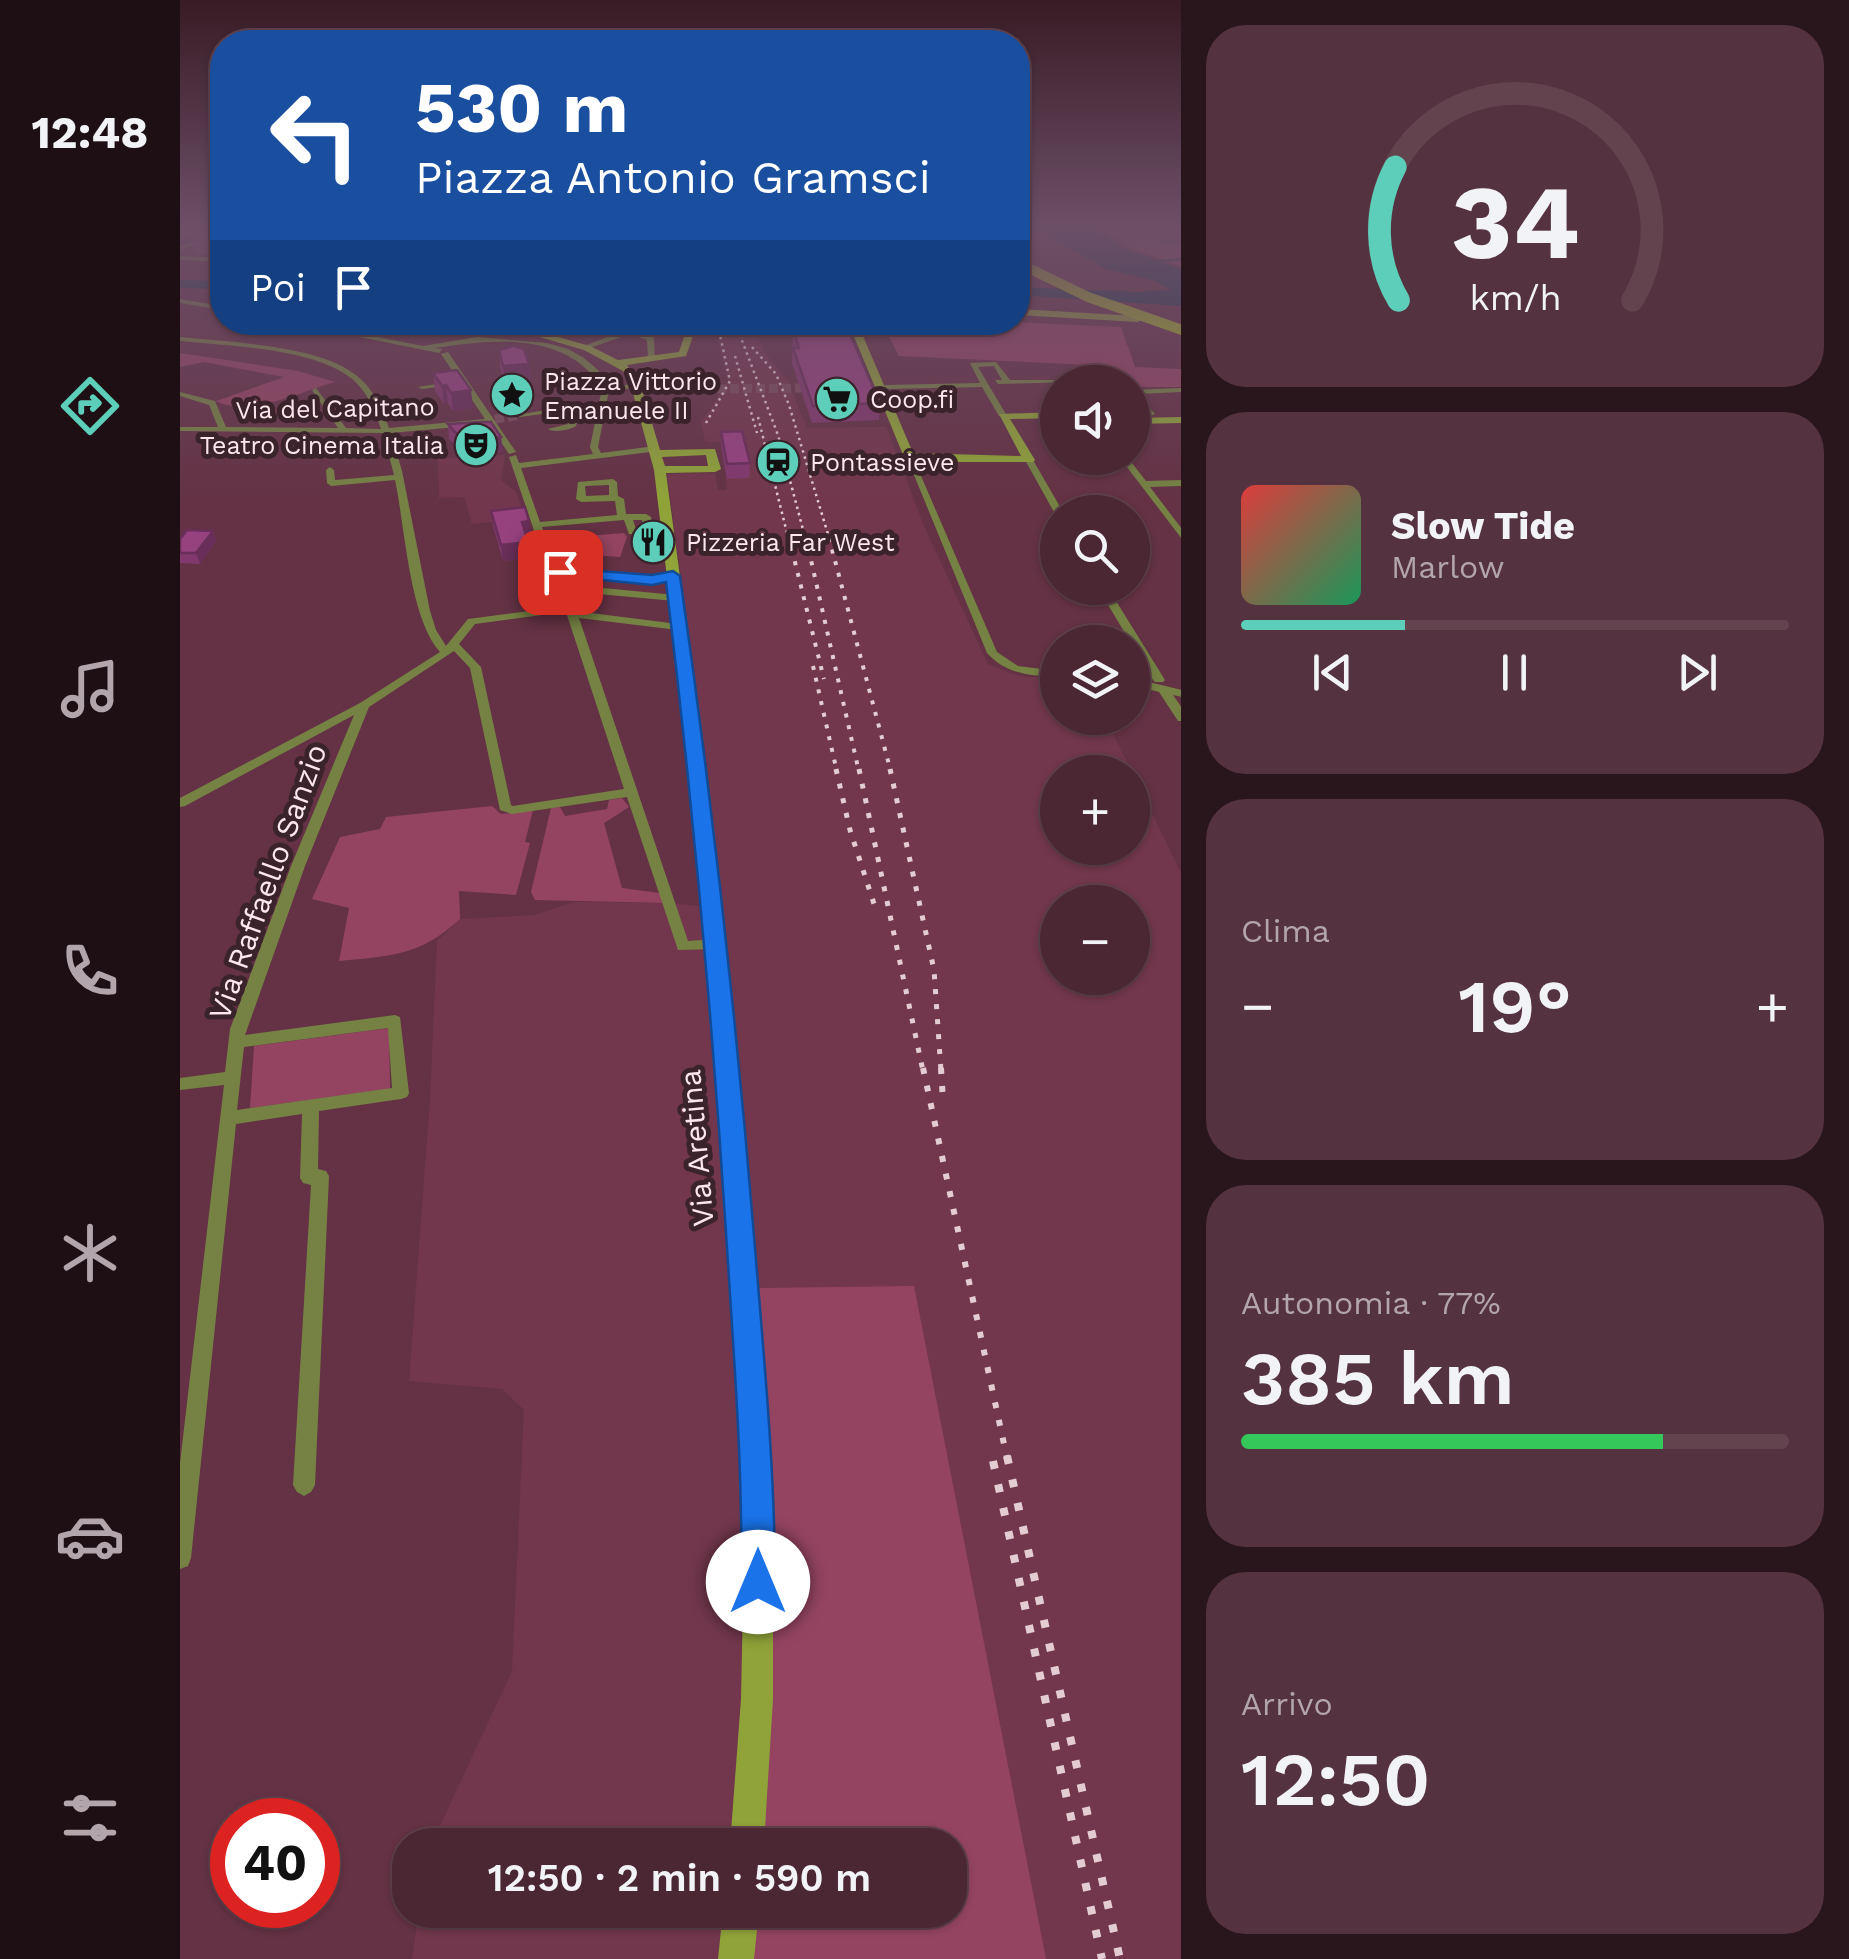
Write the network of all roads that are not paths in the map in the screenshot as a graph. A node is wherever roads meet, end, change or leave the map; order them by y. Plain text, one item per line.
1 (1061, 314) edge
2 (1144, 314) edge
3 (1138, 319) dead end
4 (1178, 325) edge
5 (357, 335) edge
6 (538, 335) edge
7 (622, 335) edge
8 (639, 335) edge
9 (689, 335) edge
10 (858, 335) edge
11 (180, 338) edge
12 (470, 340) junction
13 (394, 342) junction
14 (570, 344) junction
15 (426, 347) junction
16 (587, 348) junction
17 (372, 353) dead end
18 (652, 357) junction
19 (618, 363) junction
20 (464, 382) junction
21 (1006, 382) junction
22 (1040, 382) edge
23 (984, 383) junction
24 (636, 386) junction
25 (886, 386) dead end
26 (422, 387) dead end
27 (606, 388) junction
28 (316, 390) dead end
29 (1181, 390) edge
30 (1150, 391) edge
31 (180, 394) edge
32 (1150, 414) edge
33 (520, 415) tunnel mouth
34 (1150, 416) edge
35 (1181, 417) edge
36 (1181, 417) edge
37 (1005, 419) junction
38 (1040, 419) edge
39 (492, 420) junction
40 (180, 429) edge
41 (223, 429) junction
42 (552, 429) dead end
43 (343, 430) junction
44 (389, 431) junction
45 (598, 455) junction
46 (514, 458) junction
47 (657, 458) junction
48 (1029, 460) junction
49 (915, 461) junction
50 (330, 470) dead end
51 (1137, 475) edge
52 (396, 477) junction
53 (1181, 486) edge
54 (1146, 487) junction
55 (1049, 495) edge
56 (614, 498) dead end
57 (538, 525) junction
58 (1181, 535) edge
59 (555, 573) junction
60 (560, 587) junction
61 (674, 587) junction
62 (582, 588) junction
63 (1115, 605) edge
64 (569, 612) junction
65 (678, 627) junction
66 (450, 649) junction
67 (1040, 673) edge
68 (1171, 686) edge
69 (364, 705) junction
70 (1181, 715) edge
71 (632, 792) junction
72 (180, 802) edge
73 (715, 944) junction
74 (237, 1042) junction
75 (234, 1076) junction
76 (180, 1084) edge
77 (312, 1106) junction
78 (229, 1118) junction
79 (184, 1475) edge
80 (304, 1485) dead end
81 (180, 1558) edge
82 (748, 1828) edge
83 (739, 1928) edge
84 (736, 1959) edge

1 - 3 street
2 - 4 main road, bridge
5 - 13 street
6 - 14 street
7 - 16 street
8 - 18 street
9 - 18 street
10 - 49 street
11 - 44 street
12 - 14 street
12 - 15 street
12 - 27 street
13 - 15 street
13 - 17 street
14 - 16 street
15 - 20 street
16 - 19 street
18 - 19 street
19 - 24 street
20 - 26 street
20 - 39 street
21 - 22 street
21 - 23 street
21 - 23 street
23 - 25 street
23 - 37 street
24 - 27 street
24 - 47 street, Via Aretina
27 - 45 street
28 - 43 street
29 - 30 street
31 - 41 street
32 - 35 street
33 - 42 street
34 - 36 street
37 - 38 street
37 - 48 street
39 - 44 street, Via del Capitano
39 - 46 street
40 - 41 street, Via del Capitano
41 - 43 street, Via del Capitano
43 - 44 street, Via del Capitano
44 - 52 street
45 - 46 street
45 - 47 street
46 - 57 street
47 - 61 street, Via Aretina
48 - 49 street
48 - 55 street
49 - 67 street
50 - 52 street
51 - 54 street
52 - 66 street
53 - 54 street
54 - 58 street
56 - 57 street
57 - 59 street
59 - 60 street
59 - 61 street
60 - 62 street
60 - 64 street
61 - 62 street
61 - 65 street, Via Aretina
62 - 64 street
63 - 68 street
64 - 65 street
64 - 66 street
64 - 71 street
65 - 73 street, Via Aretina
66 - 69 street
66 - 71 street
68 - 70 street
69 - 72 street
69 - 74 street, Via Raffaello Sanzio
71 - 73 street
73 - 82 street, Via Aretina
74 - 75 street, Via Raffaello Sanzio
74 - 77 street
75 - 76 street
75 - 78 street, Via Raffaello Sanzio
77 - 78 street
77 - 80 street
78 - 79 street, Via Raffaello Sanzio
79 - 81 street, Via Raffaello Sanzio
83 - 84 street

